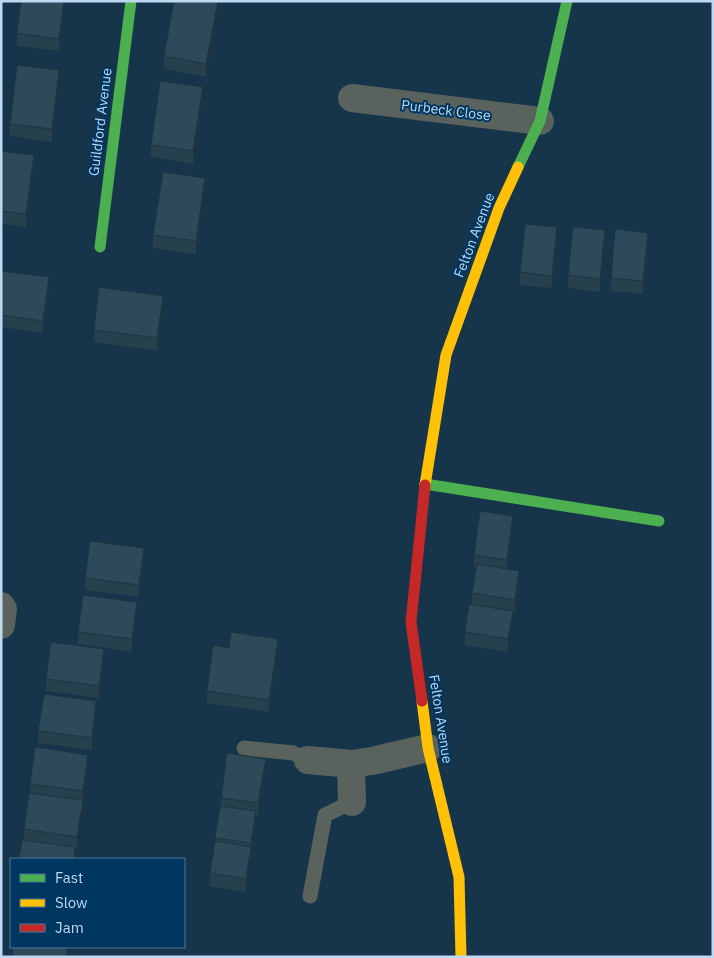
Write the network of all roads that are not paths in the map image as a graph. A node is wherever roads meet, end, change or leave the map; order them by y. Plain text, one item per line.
1 (131, 1) edge
2 (568, 1) edge
3 (352, 98) dead end
4 (540, 121) junction
5 (100, 247) dead end
6 (425, 484) junction
7 (659, 521) dead end
8 (1, 606) edge
9 (1, 625) edge
10 (244, 748) dead end
11 (428, 748) junction
12 (308, 760) joint
13 (351, 764) junction
14 (352, 802) joint
15 (310, 896) dead end
16 (462, 957) edge

1 - 5 street, Guildford Avenue
2 - 4 street, Felton Avenue
3 - 4 street, Purbeck Close
4 - 6 street, Felton Avenue
6 - 7 street
6 - 11 street, Felton Avenue
8 - 9 street
10 - 12 lane
11 - 13 street
11 - 16 street, Felton Avenue
12 - 13 street
13 - 14 street
14 - 15 lane

